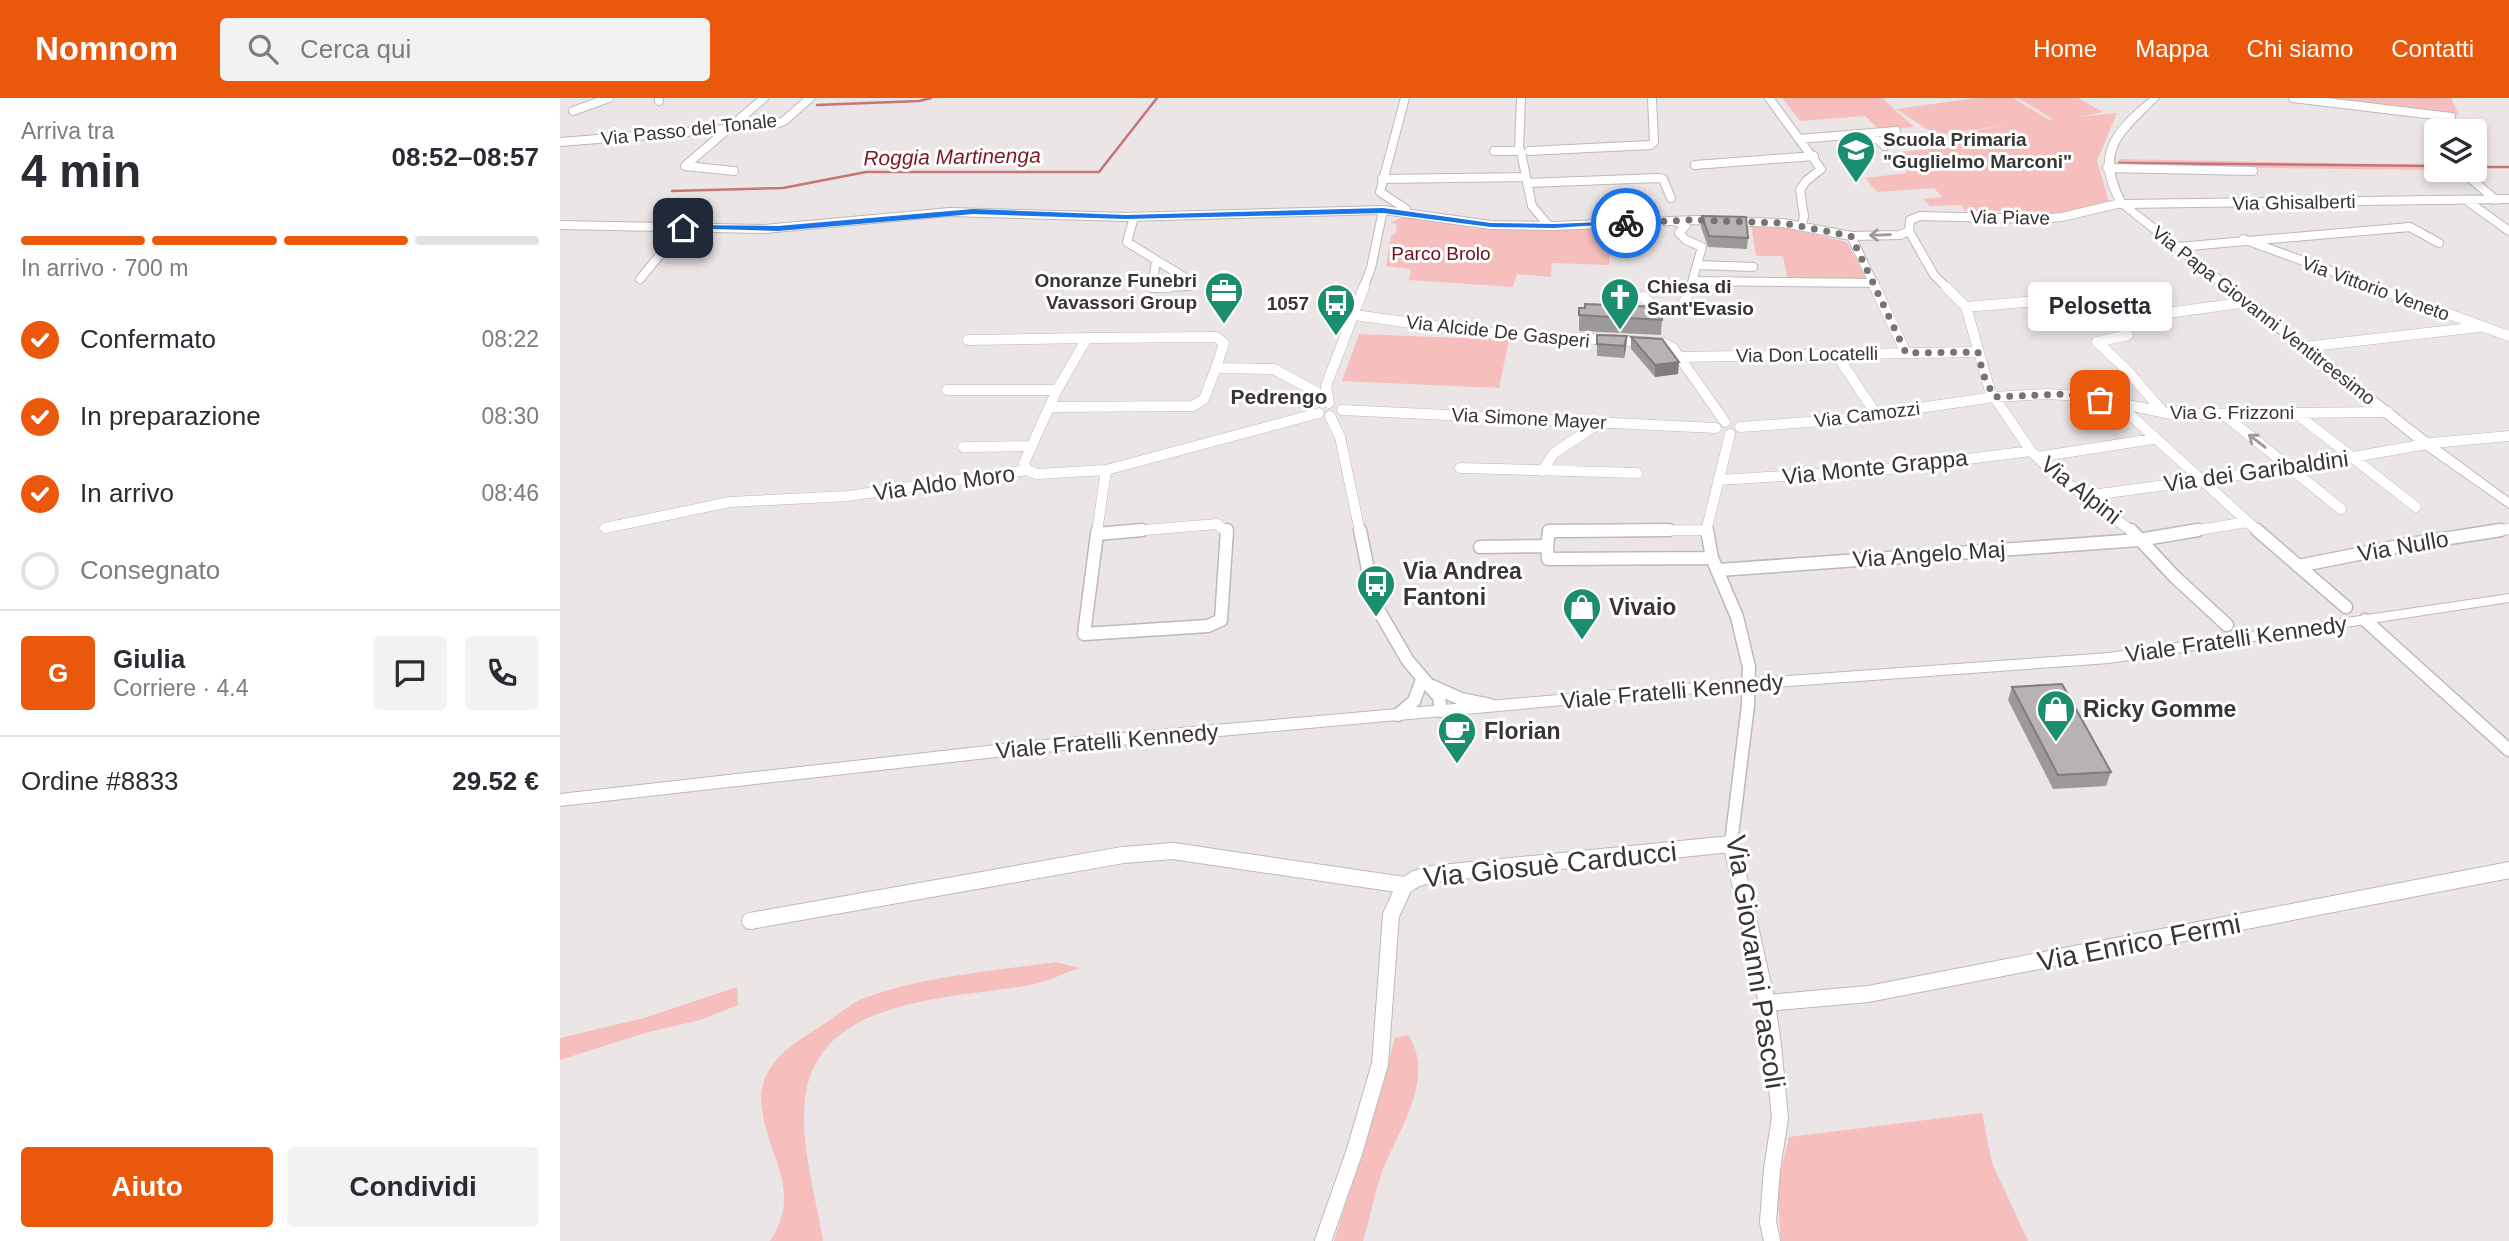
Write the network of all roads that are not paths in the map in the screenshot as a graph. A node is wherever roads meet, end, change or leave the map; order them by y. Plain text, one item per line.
1 (610, 98) edge
2 (764, 98) edge
3 (810, 98) edge
4 (1405, 98) edge
5 (1521, 98) edge
6 (1652, 98) edge
7 (1769, 98) edge
8 (2155, 98) edge
9 (2293, 98) edge
10 (573, 111) dead end
11 (2451, 117) dead end
12 (729, 128) junction
13 (1896, 131) dead end
14 (1870, 133) junction
15 (1799, 139) junction
16 (560, 142) edge
17 (1885, 146) dead end
18 (1494, 151) dead end
19 (1524, 151) junction
20 (1814, 156) junction
21 (1695, 165) dead end
22 (2108, 168) junction
23 (734, 171) dead end
24 (2253, 171) dead end
25 (1382, 179) junction
26 (1527, 180) junction
27 (2475, 182) edge
28 (1671, 198) dead end
29 (2509, 199) edge
30 (2466, 200) junction
31 (2496, 200) junction
32 (2122, 204) junction
33 (1383, 210) junction
34 (1424, 214) junction
35 (1134, 217) junction
36 (1669, 220) junction
37 (1696, 220) junction
38 (560, 225) edge
39 (1686, 225) junction
40 (1549, 226) junction
41 (1802, 226) junction
42 (683, 228) junction
43 (1909, 231) junction
44 (2509, 231) edge
45 (1851, 236) junction
46 (2243, 239) junction
47 (2440, 243) dead end
48 (2177, 247) junction
49 (1156, 260) junction
50 (1699, 265) junction
51 (1753, 267) dead end
52 (640, 279) dead end
53 (1694, 281) junction
54 (1875, 283) junction
55 (1643, 297) dead end
56 (2077, 298) joint
57 (2247, 302) junction
58 (1966, 307) junction
59 (1354, 314) junction
60 (2118, 320) junction
61 (2483, 327) junction
62 (2509, 336) edge
63 (1087, 338) junction
64 (968, 340) dead end
65 (2304, 347) junction
66 (1978, 352) junction
67 (1906, 353) junction
68 (1836, 354) junction
69 (1679, 357) junction
70 (1216, 368) junction
71 (947, 390) dead end
72 (1058, 390) junction
73 (1994, 397) junction
74 (2117, 403) junction
75 (1050, 407) junction
76 (1327, 408) junction
77 (1342, 410) joint
78 (2294, 412) junction
79 (2388, 412) junction
80 (2164, 413) junction
81 (1877, 414) junction
82 (2223, 414) junction
83 (1601, 422) junction
84 (1721, 425) junction
85 (1735, 431) junction
86 (2509, 436) edge
87 (2153, 439) junction
88 (2428, 445) junction
89 (1032, 446) junction
90 (963, 447) dead end
91 (2034, 454) junction
92 (2352, 458) junction
93 (1460, 468) dead end
94 (2291, 468) junction
95 (1027, 470) junction
96 (1106, 470) junction
97 (1542, 471) junction
98 (1637, 473) dead end
99 (1718, 480) junction
100 (2199, 480) junction
101 (2085, 496) junction
102 (2508, 503) edge
103 (2416, 507) dead end
104 (2341, 509) dead end
105 (2247, 522) junction
106 (605, 528) dead end
107 (2509, 529) edge
108 (1707, 530) junction
109 (1097, 534) junction
110 (2139, 540) junction
111 (1547, 546) junction
112 (1480, 547) dead end
113 (1712, 558) junction
114 (2298, 566) junction
115 (1719, 570) junction
116 (2509, 598) edge
117 (2489, 602) junction
118 (2509, 604) edge
119 (2346, 607) dead end
120 (2365, 620) junction
121 (2227, 625) dead end
122 (1422, 680) junction
123 (1750, 684) junction
124 (1497, 706) junction
125 (1441, 711) junction
126 (1398, 715) junction
127 (2509, 750) edge
128 (560, 800) edge
129 (1731, 844) junction
130 (2509, 870) edge
131 (1404, 885) junction
132 (750, 921) dead end
133 (1767, 1003) junction
134 (1323, 1241) edge
135 (1772, 1241) edge

1 - 10 street
2 - 12 street
3 - 12 street, Via Passo del Tonale
4 - 25 street
5 - 19 street
6 - 19 street
7 - 15 street
8 - 22 street
9 - 11 street
12 - 16 street, Via Passo del Tonale
12 - 23 street
13 - 14 street
14 - 15 street
14 - 17 street
15 - 20 street
18 - 19 street
19 - 26 street
20 - 21 street
20 - 41 street
22 - 24 street
22 - 32 street
25 - 26 street
25 - 34 street
26 - 28 street
26 - 40 street
27 - 31 street
29 - 31 street, Via Ghisalberti
30 - 31 street, Via Ghisalberti
30 - 32 street, Via Ghisalberti
30 - 44 street
32 - 43 street, Via Piave
32 - 48 street, Via Papa Giovanni Ventitreesimo
33 - 34 street
33 - 35 street
33 - 59 street
34 - 40 street
35 - 42 street
35 - 49 street
36 - 37 street
36 - 39 street
36 - 40 street
37 - 39 street
37 - 41 street
38 - 42 street
39 - 50 street
41 - 45 street
42 - 52 street
43 -> 45 street
43 - 58 street
45 - 54 street
46 - 47 street
46 - 48 street
46 - 61 street, Via Vittorio Veneto
48 - 57 street, Via Papa Giovanni Ventitreesimo
49 - 49 street
50 - 51 street
50 - 53 street
53 - 54 street
53 - 55 street
54 - 67 street
56 - 58 street
56 - 60 street
57 - 60 street
57 - 65 street, Via Papa Giovanni Ventitreesimo
58 - 66 street, Via Alpini
59 - 69 street, Via Alcide De Gasperi
59 - 76 street
60 - 80 street
61 - 62 street, Via Vittorio Veneto
61 - 65 street
63 - 64 street
63 - 70 street
63 - 72 street
65 - 79 street, Via Papa Giovanni Ventitreesimo
66 - 67 street, Via Don Locatelli
66 - 73 street, Via Alpini
67 - 68 street, Via Don Locatelli
68 - 69 street, Via Don Locatelli
68 - 81 street
69 - 84 street
70 - 75 street
70 - 76 street
71 - 72 street
72 - 75 street
73 - 74 street, Via G. Frizzoni
73 - 81 street, Via Camozzi
73 - 91 street, Via Alpini
74 - 80 street, Via G. Frizzoni
74 - 87 street
75 - 89 street
76 - 77 street, Via Aldo Moro
76 - 96 street, Via Aldo Moro
76 - 122 street
77 - 83 street, Via Simone Mayer
78 - 79 street, Via G. Frizzoni
78 - 82 street, Via G. Frizzoni
78 - 92 street
79 - 88 street, Via Papa Giovanni Ventitreesimo
80 - 82 street, Via G. Frizzoni
81 - 85 street, Via Camozzi
94 -> 82 street
83 - 84 street, Via Simone Mayer
83 - 97 street
84 - 85 street
85 - 99 street
86 - 88 street, Via dei Garibaldini
87 - 91 street, Via Monte Grappa
87 - 100 street
88 - 92 street, Via dei Garibaldini
88 - 102 street, Via Papa Giovanni Ventitreesimo
89 - 90 street
89 - 95 street
91 - 99 street, Via Monte Grappa
91 - 101 street, Via Alpini
92 - 94 street, Via dei Garibaldini
92 - 103 street
93 - 97 street
94 - 100 street, Via dei Garibaldini
94 - 104 street
95 - 96 street, Via Aldo Moro
95 - 106 street, Via Aldo Moro
96 - 109 street
97 - 98 street
99 - 108 street
100 - 101 street, Via dei Garibaldini
100 - 105 street
101 - 110 street, Via Alpini
105 - 110 street, Via Angelo Maj
105 - 114 street
107 - 114 street, Via Nullo
108 - 111 street
108 - 113 street
109 - 109 street
110 - 115 street, Via Angelo Maj
110 - 121 street, Via Alpini
111 - 112 street
111 - 113 street
113 - 115 street, Via Giovanni Pascoli
114 - 119 street
115 - 123 street, Via Giovanni Pascoli
116 - 117 street, Viale Fratelli Kennedy
117 - 118 street, Viale Fratelli Kennedy
117 - 120 street, Viale Fratelli Kennedy
120 - 123 street, Viale Fratelli Kennedy
120 - 127 street
122 - 124 street
122 - 125 street
122 - 126 street
123 - 124 street, Viale Fratelli Kennedy
123 - 129 street, Via Giovanni Pascoli
124 - 125 street, Viale Fratelli Kennedy
125 - 126 street, Viale Fratelli Kennedy
126 - 128 street, Viale Fratelli Kennedy
129 - 131 street, Via Giosuè Carducci
129 - 133 street, Via Giovanni Pascoli
130 - 133 street, Via Enrico Fermi
131 - 132 street
131 - 134 street, Via Giosuè Carducci
133 - 135 street, Via Giovanni Pascoli

